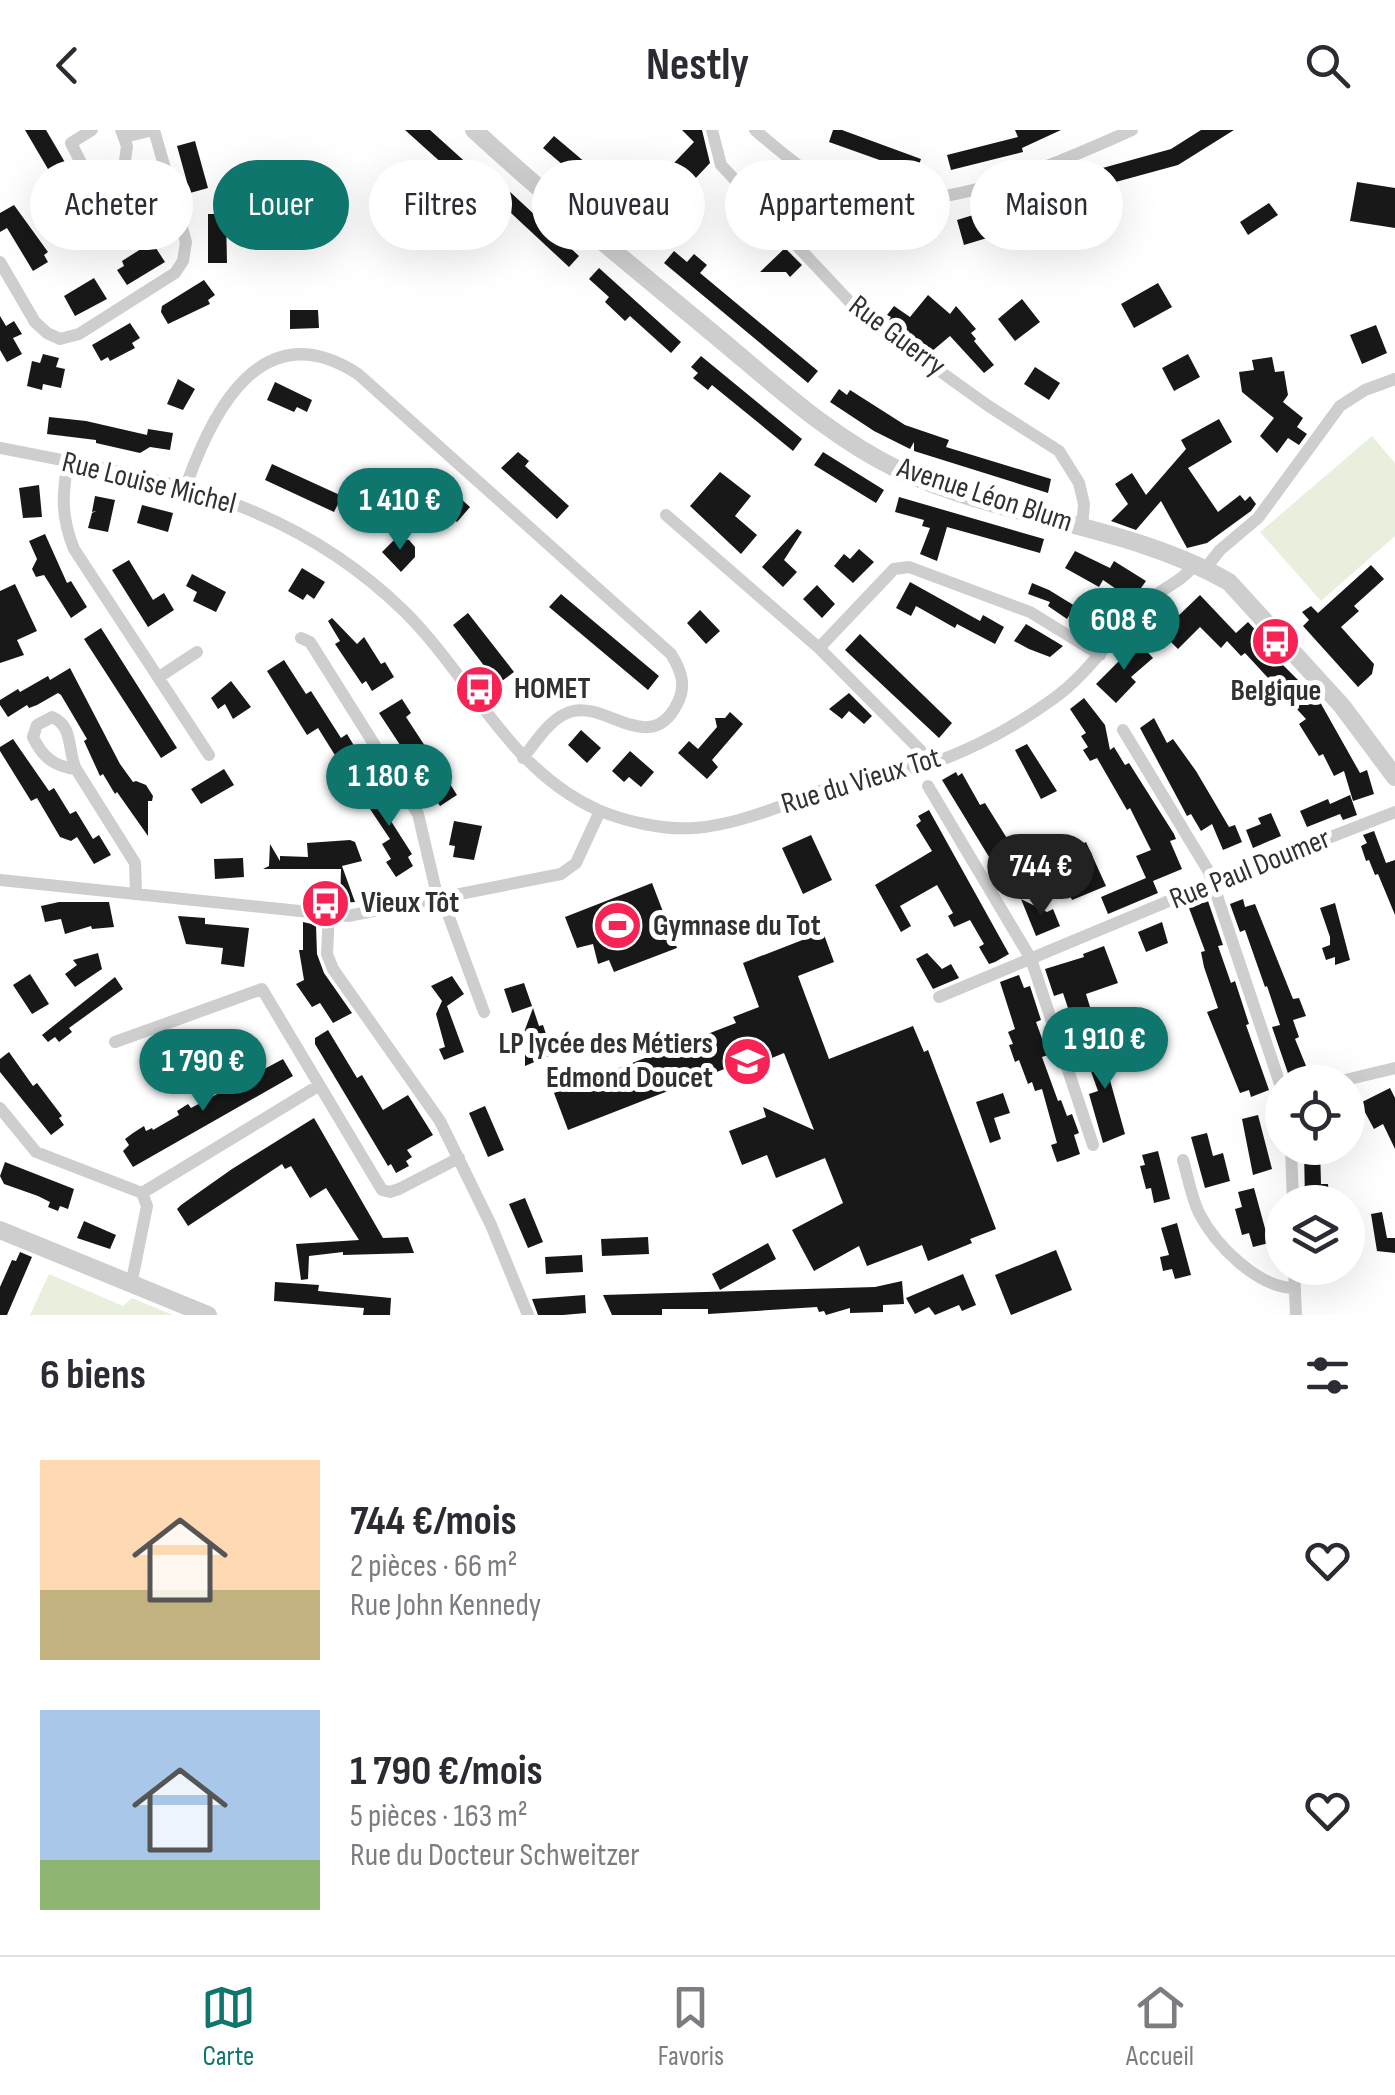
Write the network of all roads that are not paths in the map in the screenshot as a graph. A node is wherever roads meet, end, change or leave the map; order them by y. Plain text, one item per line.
1 (92, 130) edge
2 (154, 130) edge
3 (474, 130) edge
4 (712, 130) edge
5 (755, 130) edge
6 (1132, 130) edge
7 (123, 134) edge
8 (0, 262) edge
9 (1395, 379) edge
10 (0, 448) edge
11 (68, 462) junction
12 (186, 486) junction
13 (666, 514) dead end
14 (1082, 528) junction
15 (1200, 567) junction
16 (301, 638) dead end
17 (819, 648) junction
18 (198, 652) dead end
19 (1100, 656) junction
20 (159, 677) junction
21 (1123, 730) dead end
22 (209, 755) dead end
23 (523, 758) junction
24 (933, 763) junction
25 (76, 768) dead end
26 (1394, 781) edge
27 (928, 786) dead end
28 (600, 811) junction
29 (1395, 812) edge
30 (0, 880) edge
31 (1212, 883) junction
32 (136, 892) junction
33 (440, 899) junction
34 (328, 913) junction
35 (1031, 959) junction
36 (940, 997) dead end
37 (484, 1012) dead end
38 (114, 1042) dead end
39 (1274, 1065) edge
40 (1395, 1068) edge
41 (1365, 1075) edge
42 (318, 1086) junction
43 (0, 1108) edge
44 (1093, 1145) dead end
45 (459, 1158) junction
46 (1182, 1160) dead end
47 (142, 1193) junction
48 (0, 1230) edge
49 (131, 1285) junction
50 (1295, 1285) edge
51 (1295, 1288) junction
52 (208, 1315) edge
53 (528, 1315) edge
54 (1296, 1315) edge

1 - 7 street
2 - 7 street
2 - 8 street
3 - 14 street, Avenue Léon Blum
4 - 14 street, Rue Guerry
5 - 6 street
9 - 15 street, Rue du Vieux Tot
10 - 11 street, Rue Louise Michel
11 - 12 street, Rue Louise Michel
11 - 20 street
12 - 23 street, Rue Louise Michel
12 - 23 street
13 - 17 street
14 - 15 street, Avenue Léon Blum
15 - 19 street, Rue du Vieux Tot
15 - 26 street, Avenue Léon Blum
16 - 33 street
17 - 19 street
17 - 24 street
18 - 20 street
19 - 24 street, Rue du Vieux Tot
20 - 22 street
21 - 31 street
23 - 28 street, Rue Louise Michel
24 - 28 street, Rue du Vieux Tot
25 - 32 street
27 - 35 street
28 - 33 street
29 - 31 street, Rue Paul Doumer
30 - 32 street
31 - 35 street, Rue Paul Doumer
31 - 39 street
32 - 34 street
33 - 34 street
33 - 37 street
34 - 45 street
35 - 36 street, Rue Paul Doumer
35 - 44 street
38 - 42 street
40 - 41 street
42 - 45 street
42 - 47 street
43 - 47 street
45 - 53 street
46 - 51 street
47 - 49 street
48 - 49 street
49 - 52 street
50 - 51 street
51 - 54 street

